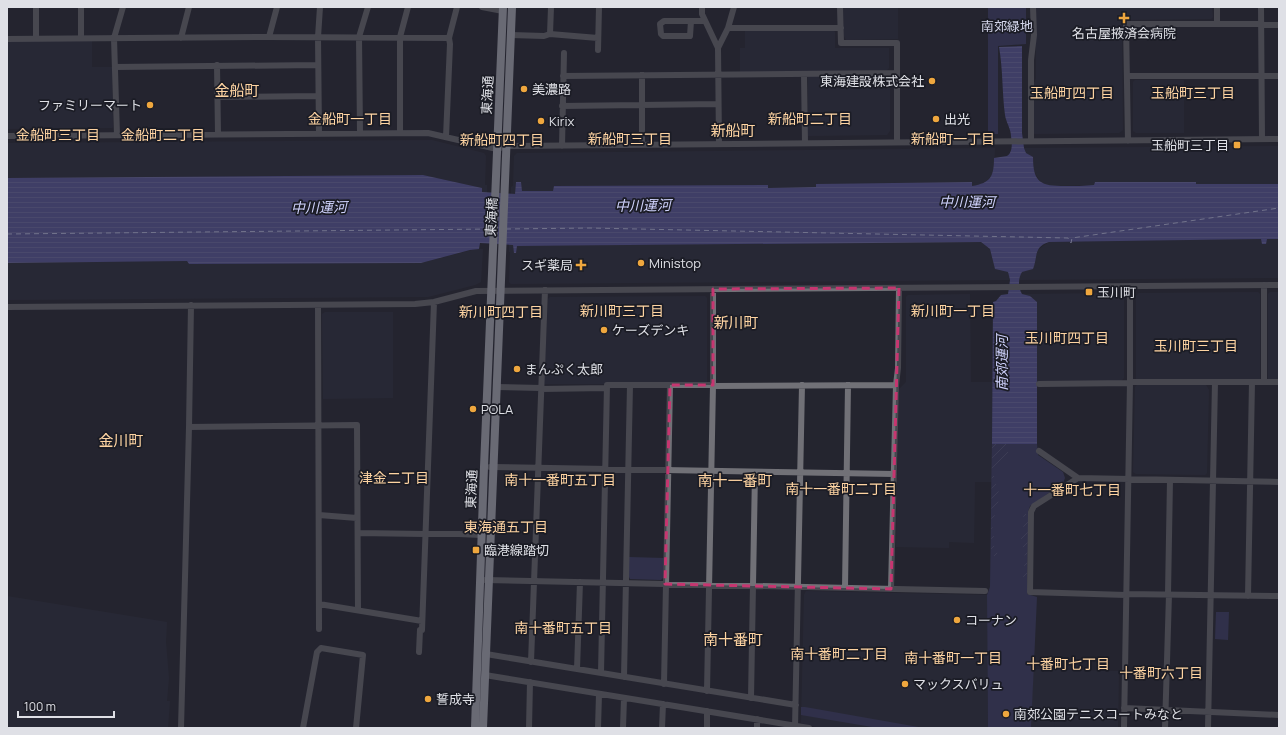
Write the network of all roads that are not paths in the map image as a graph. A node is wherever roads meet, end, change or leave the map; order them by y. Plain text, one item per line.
1 (36, 7) edge
2 (81, 7) edge
3 (123, 7) edge
4 (189, 7) edge
5 (277, 7) edge
6 (320, 7) edge
7 (368, 7) edge
8 (408, 7) edge
9 (457, 7) edge
10 (482, 7) edge
11 (512, 7) edge
12 (551, 7) edge
13 (599, 7) edge
14 (702, 7) edge
15 (734, 7) edge
16 (840, 7) edge
17 (1033, 7) edge
18 (1217, 7) edge
19 (1262, 7) edge
20 (503, 9) edge
21 (705, 20) junction
22 (691, 21) junction
23 (1217, 24) junction
24 (1262, 24) junction
25 (1279, 25) edge
26 (728, 28) junction
27 (841, 28) junction
28 (550, 34) junction
29 (511, 35) junction
30 (318, 36) junction
31 (269, 37) junction
32 (359, 37) junction
33 (400, 37) junction
34 (81, 38) junction
35 (114, 38) junction
36 (181, 38) junction
37 (449, 38) junction
38 (598, 38) junction
39 (7, 39) edge
40 (36, 39) junction
41 (718, 48) junction
42 (598, 50) dead end
43 (564, 53) dead end
44 (318, 65) junction
45 (217, 66) junction
46 (115, 67) junction
47 (897, 73) junction
48 (804, 74) junction
49 (642, 75) junction
50 (718, 75) junction
51 (563, 76) junction
52 (1127, 76) junction
53 (1262, 76) junction
54 (1279, 76) edge
55 (318, 96) junction
56 (217, 97) junction
57 (642, 104) junction
58 (718, 104) junction
59 (562, 106) junction
60 (360, 133) junction
61 (400, 133) junction
62 (218, 134) junction
63 (319, 134) junction
64 (117, 135) junction
65 (7, 136) edge
66 (446, 137) junction
67 (1262, 139) junction
68 (1279, 139) edge
69 (1029, 141) junction
70 (1128, 141) junction
71 (897, 142) junction
72 (805, 143) junction
73 (719, 144) junction
74 (642, 145) junction
75 (507, 146) junction
76 (562, 146) junction
77 (496, 149) junction
78 (495, 184) joint
79 (497, 250) junction
80 (1264, 285) junction
81 (1279, 285) edge
82 (1130, 286) junction
83 (899, 288) junction
84 (713, 289) junction
85 (545, 290) junction
86 (496, 291) junction
87 (434, 302) junction
88 (191, 305) junction
89 (318, 305) junction
90 (7, 307) edge
91 (1215, 382) junction
92 (1252, 382) junction
93 (1264, 382) junction
94 (1279, 382) edge
95 (1130, 383) junction
96 (1039, 384) dead end
97 (630, 385) junction
98 (670, 385) junction
99 (848, 385) junction
100 (896, 385) junction
101 (713, 386) junction
102 (802, 386) junction
103 (496, 387) junction
104 (541, 388) junction
105 (607, 388) junction
106 (319, 424) junction
107 (189, 427) junction
108 (1038, 451) dead end
109 (484, 467) junction
110 (493, 467) junction
111 (538, 468) junction
112 (605, 469) junction
113 (628, 469) junction
114 (668, 470) junction
115 (711, 471) junction
116 (755, 472) junction
117 (800, 472) junction
118 (846, 473) junction
119 (894, 474) junction
120 (1078, 478) junction
121 (1128, 479) junction
122 (1170, 480) junction
123 (1213, 481) junction
124 (1250, 481) junction
125 (1279, 482) edge
126 (319, 515) junction
127 (358, 518) junction
128 (358, 533) junction
129 (426, 534) junction
130 (481, 535) junction
131 (480, 580) junction
132 (489, 580) junction
133 (534, 581) junction
134 (580, 582) junction
135 (603, 583) junction
136 (626, 583) junction
137 (665, 584) junction
138 (710, 585) junction
139 (753, 586) junction
140 (798, 587) junction
141 (845, 588) junction
142 (892, 589) junction
143 (985, 591) dead end
144 (1126, 594) junction
145 (1168, 594) junction
146 (1211, 595) junction
147 (1248, 596) junction
148 (1279, 596) edge
149 (319, 604) junction
150 (358, 610) junction
151 (422, 621) junction
152 (319, 629) dead end
153 (419, 652) dead end
154 (486, 654) junction
155 (530, 662) junction
156 (577, 669) junction
157 (601, 673) junction
158 (485, 675) junction
159 (624, 677) junction
160 (530, 682) junction
161 (664, 684) junction
162 (707, 691) junction
163 (599, 694) junction
164 (624, 698) junction
165 (751, 698) junction
166 (663, 704) junction
167 (796, 705) junction
168 (1124, 708) junction
169 (1166, 710) junction
170 (707, 711) junction
171 (1208, 712) junction
172 (1279, 716) edge
173 (757, 719) junction
174 (796, 727) edge
175 (181, 728) edge
176 (303, 728) edge
177 (356, 728) edge
178 (474, 728) edge
179 (483, 728) edge
180 (529, 728) edge
181 (598, 728) edge
182 (623, 728) edge
183 (662, 728) edge
184 (707, 728) edge
185 (757, 728) edge
186 (809, 728) edge
187 (1124, 728) edge
188 (1165, 728) edge
189 (1208, 728) edge

1 - 40 street
2 - 34 street
3 - 35 street
4 - 36 street
5 - 31 street
6 - 30 street
7 - 32 street
8 - 33 street
9 - 37 street
10 - 20 street
11 - 29 main road, 東海橋
12 - 28 street
13 - 38 street
14 - 21 street
15 - 26 street
16 - 27 street
17 - 69 street
18 - 23 street
19 - 24 street
20 - 77 main road, 東海通
21 - 22 street
21 - 41 street
22 - 22 street
23 - 24 street
23 - 52 street
24 - 25 street
24 - 53 street
26 - 27 street
26 - 41 street
27 - 47 street
28 - 29 street
28 - 38 street
29 - 75 main road, 東海橋
30 - 31 street
30 - 32 street
30 - 44 street
31 - 36 street
32 - 33 street
32 - 60 street
33 - 37 street
33 - 61 street
34 - 35 street
34 - 40 street
35 - 36 street
35 - 46 street
37 - 66 street
38 - 42 street
39 - 40 street
41 - 50 street
43 - 51 street
44 - 45 street
44 - 55 street
45 - 46 street
45 - 56 street
46 - 64 street
47 - 48 street
47 - 71 street
48 - 50 street
48 - 72 street
49 - 50 street
49 - 51 street
49 - 57 street
50 - 58 street
51 - 59 street
52 - 53 street
52 - 70 street
53 - 54 street
53 - 67 street
55 - 56 street
55 - 63 street
56 - 62 street
57 - 58 street
57 - 59 street
57 - 74 street
58 - 73 street
59 - 76 street
60 - 61 street
60 - 63 street
61 - 66 street
62 - 63 street
62 - 64 street
64 - 65 street
66 - 77 street
67 - 68 street
67 - 70 street
69 - 70 street
69 - 71 street
71 - 72 street
72 - 73 street
73 - 74 street
74 - 76 street
75 - 76 street
75 - 77 street
75 - 79 main road, 東海橋
77 - 78 main road, 東海通
78 - 79 main road, 東海橋
79 - 86 main road
80 - 81 street
80 - 82 street
80 - 93 street
82 - 83 street
82 - 95 street
83 - 84 street
83 - 100 street
84 - 85 street
84 - 101 street
85 - 86 street
85 - 104 street
86 - 87 street
86 - 103 main road
86 - 109 main road, 東海通
87 - 89 street
87 - 129 street
88 - 89 street
88 - 90 street
88 - 107 street
89 - 106 street
91 - 92 street
91 - 95 street
91 - 123 street
92 - 93 street
92 - 124 street
93 - 94 street
95 - 96 street
95 - 121 street
97 - 98 street
97 - 105 street
97 - 113 street
98 - 101 street
98 - 114 street
99 - 100 street
99 - 102 street
99 - 118 street
100 - 119 street
101 - 102 street
101 - 115 street
102 - 117 street
103 - 104 street
103 - 110 main road
104 - 105 street
104 - 111 street
105 - 112 street
106 - 107 street
106 - 126 street
106 - 127 street
107 - 175 street
108 - 120 street
109 - 110 street
109 - 130 main road, 東海通
110 - 111 street
110 - 132 main road
111 - 112 street
111 - 133 street
112 - 113 street
112 - 135 street
113 - 114 street
113 - 136 street
114 - 115 street
114 - 137 street
115 - 116 street
115 - 138 street
116 - 117 street
116 - 139 street
117 - 118 street
117 - 140 street
118 - 119 street
118 - 141 street
119 - 142 street
120 - 121 street
120 - 144 street
121 - 122 street
121 - 144 street
122 - 123 street
122 - 145 street
123 - 124 street
123 - 146 street
124 - 125 street
124 - 147 street
126 - 127 street
126 - 149 street
127 - 128 street
128 - 129 street
128 - 150 street
129 - 130 street
129 - 151 street
130 - 131 main road, 東海通
131 - 132 street
131 - 178 main road, 東海通
132 - 133 street
132 - 154 main road
133 - 134 street
133 - 155 street
134 - 135 street
134 - 156 street
135 - 136 street
135 - 157 street
136 - 137 street
136 - 159 street
137 - 138 street
137 - 161 street
138 - 139 street
138 - 162 street
139 - 140 street
139 - 165 street
140 - 141 street
140 - 167 street
141 - 142 street
142 - 143 street
144 - 145 street
144 - 168 street
145 - 146 street
145 - 169 street
146 - 147 street
146 - 171 street
147 - 148 street
149 - 150 street
149 - 152 street
150 - 151 street
151 - 153 street
154 - 155 street
154 - 158 main road
155 - 156 street
156 - 157 street
157 - 159 street
158 - 160 street
158 - 179 main road
159 - 161 street
160 - 163 street
160 - 180 street
161 - 162 street
162 - 165 street
163 - 164 street
163 - 181 street
164 - 166 street
164 - 182 street
165 - 167 street
166 - 170 street
166 - 183 street
167 - 174 street
168 - 169 street
168 - 187 street
169 - 171 street
169 - 188 street
170 - 173 street
170 - 184 street
171 - 172 street
171 - 189 street
173 - 174 street
173 - 185 street
174 - 186 street
176 - 177 street

